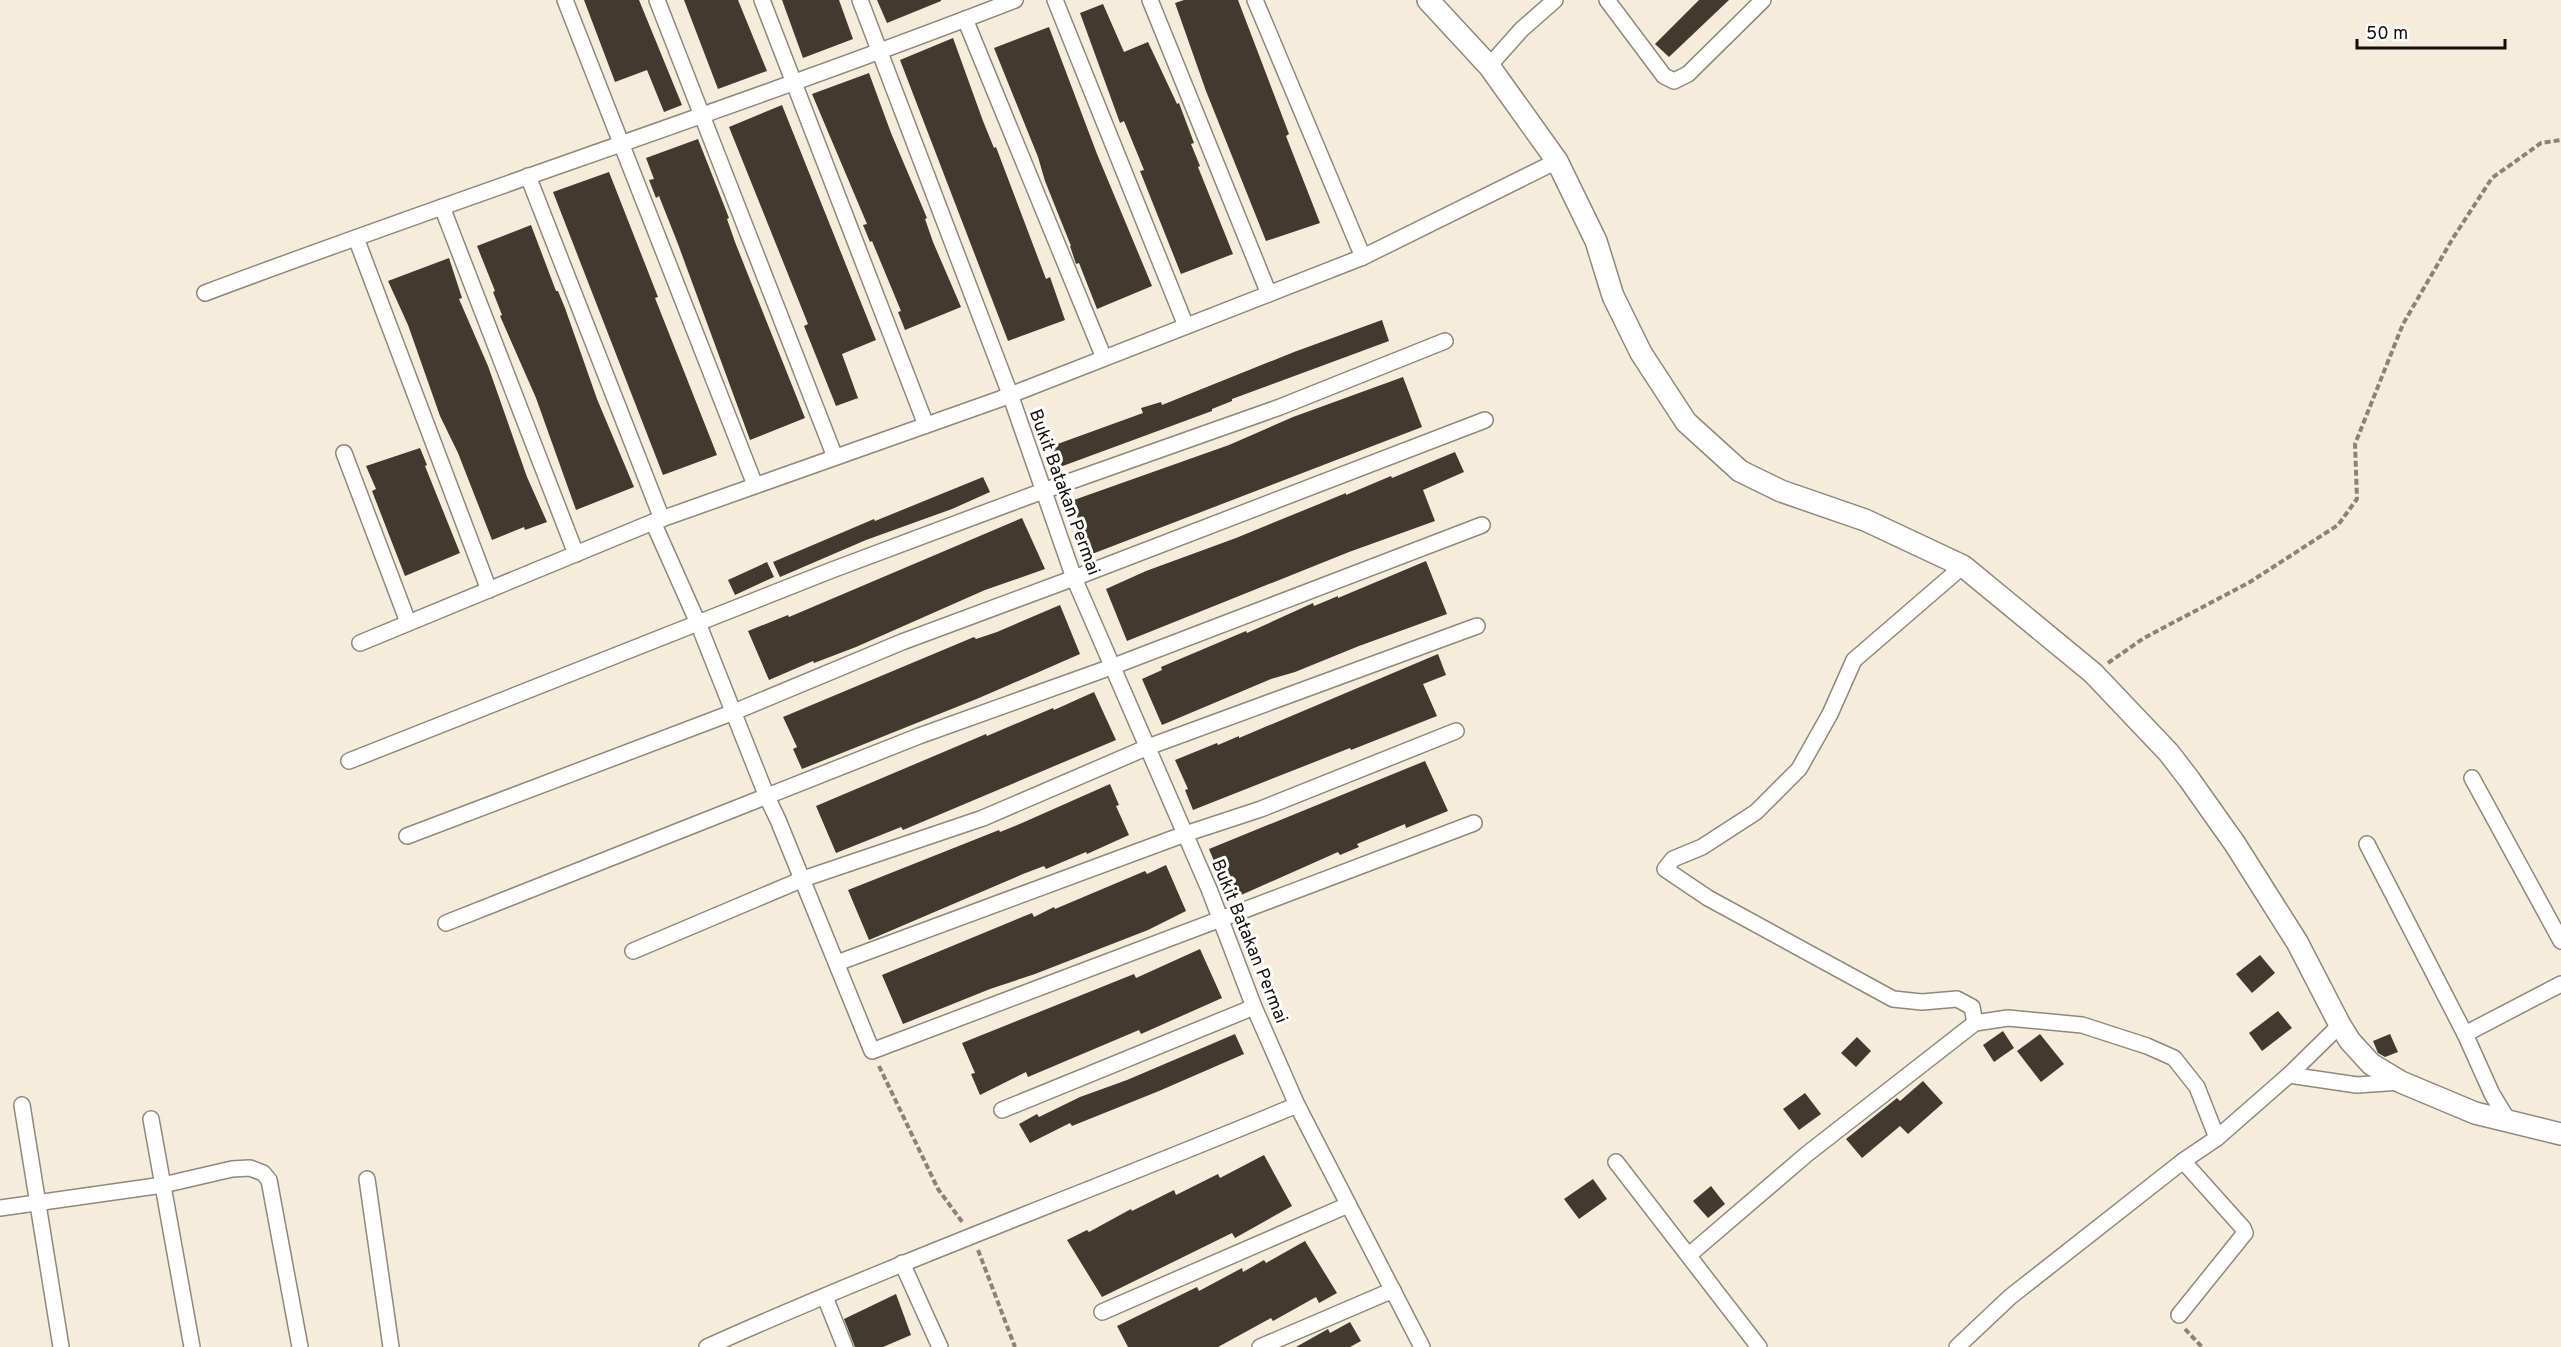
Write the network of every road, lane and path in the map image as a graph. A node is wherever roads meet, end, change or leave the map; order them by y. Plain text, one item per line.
1 (565, 0) edge
2 (657, 0) edge
3 (762, 0) edge
4 (860, 0) edge
5 (1015, 0) edge
6 (1055, 0) edge
7 (1150, 0) edge
8 (1254, 0) edge
9 (1428, 0) edge
10 (1555, 0) edge
11 (1607, 0) edge
12 (1763, 0) edge
13 (965, 19) junction
14 (880, 52) junction
15 (1489, 66) junction
16 (793, 82) junction
17 (702, 115) junction
18 (2561, 140) edge
19 (620, 144) junction
20 (1557, 161) junction
21 (528, 176) junction
22 (442, 207) junction
23 (356, 237) junction
24 (1363, 257) junction
25 (205, 293) dead end
26 (1269, 294) junction
27 (1186, 326) junction
28 (1445, 341) dead end
29 (1104, 358) junction
30 (1010, 394) junction
31 (1485, 420) dead end
32 (926, 424) junction
33 (344, 453) dead end
34 (835, 457) junction
35 (755, 485) junction
36 (1043, 491) junction
37 (657, 520) junction
38 (1482, 525) dead end
39 (576, 554) junction
40 (1963, 566) junction
41 (1074, 578) junction
42 (489, 590) junction
43 (408, 622) junction
44 (698, 623) junction
45 (1478, 626) dead end
46 (360, 644) dead end
47 (1114, 666) junction
48 (2093, 673) junction
49 (734, 711) junction
50 (1456, 731) dead end
51 (1148, 747) junction
52 (349, 761) dead end
53 (2472, 778) dead end
54 (767, 797) junction
55 (1474, 823) dead end
56 (1185, 834) junction
57 (406, 836) dead end
58 (2367, 844) dead end
59 (802, 879) junction
60 (1222, 919) junction
61 (446, 922) dead end
62 (2561, 941) edge
63 (633, 951) dead end
64 (837, 963) junction
65 (2561, 984) edge
66 (1254, 1007) junction
67 (1975, 1023) junction
68 (2340, 1025) junction
69 (2465, 1034) junction
70 (872, 1051) junction
71 (2289, 1075) junction
72 (2400, 1082) junction
73 (22, 1105) dead end
74 (1298, 1105) junction
75 (1002, 1110) dead end
76 (151, 1119) dead end
77 (2509, 1122) junction
78 (2561, 1134) edge
79 (2217, 1137) junction
80 (2183, 1161) junction
81 (1616, 1162) dead end
82 (367, 1179) dead end
83 (163, 1185) junction
84 (37, 1204) junction
85 (1348, 1204) junction
86 (0, 1208) edge
87 (972, 1235) junction
88 (1689, 1255) junction
89 (902, 1263) junction
90 (1393, 1290) junction
91 (825, 1297) junction
92 (1102, 1312) dead end
93 (2179, 1315) joint
94 (734, 1341) edge
95 (61, 1347) edge
96 (192, 1347) edge
97 (300, 1347) edge
98 (392, 1347) edge
99 (707, 1347) edge
100 (845, 1347) edge
101 (940, 1347) edge
102 (1016, 1347) edge
103 (1260, 1347) edge
104 (1422, 1347) edge
105 (1759, 1347) edge
106 (1957, 1347) edge
107 (2202, 1347) edge

1 - 19 street
2 - 17 street
3 - 16 street
4 - 14 street, Bukit Batakan Permai
5 - 13 street
6 - 27 street
7 - 26 street
8 - 24 street
9 - 15 street
10 - 15 street
11 - 12 street
13 - 14 street
13 - 29 street
14 - 16 street
14 - 30 street, Bukit Batakan Permai
15 - 20 street
16 - 17 street
16 - 32 street
17 - 19 street
17 - 34 street
18 - 48 path
19 - 21 street
19 - 35 street
20 - 24 street
20 - 40 street
21 - 22 street
21 - 37 street
22 - 23 street
22 - 39 street
23 - 25 street
23 - 42 street
24 - 26 street
26 - 27 street
27 - 29 street
28 - 36 street
29 - 30 street
30 - 32 street
30 - 36 street, Bukit Batakan Permai
31 - 41 street
32 - 34 street
33 - 43 street
34 - 35 street
35 - 37 street
36 - 41 street, Bukit Batakan Permai
36 - 44 street
37 - 39 street
37 - 44 street
38 - 47 street
39 - 42 street
40 - 48 street
40 - 67 street
41 - 47 street, Bukit Batakan Permai
41 - 49 street
42 - 43 street
43 - 46 street
44 - 49 street
44 - 52 street
45 - 51 street
47 - 51 street, Bukit Batakan Permai
47 - 54 street
48 - 68 street
49 - 54 street
49 - 57 street
50 - 56 street
51 - 56 street, Bukit Batakan Permai
51 - 59 street
53 - 62 street
54 - 59 street
54 - 61 street
55 - 60 street
56 - 60 street, Bukit Batakan Permai
56 - 64 street
58 - 69 street
59 - 63 street
59 - 64 street
60 - 66 street, Bukit Batakan Permai
60 - 70 street
64 - 70 street
65 - 69 street
66 - 74 street, Bukit Batakan Permai
66 - 75 street
67 - 79 street
67 - 88 street
68 - 71 street
68 - 72 street
69 - 77 street
70 - 87 path
71 - 72 street
71 - 79 street
72 - 77 street
73 - 84 street
74 - 85 street, Bukit Batakan Permai
74 - 87 street
76 - 83 street
77 - 78 street
79 - 80 street
80 - 93 street
80 - 106 street
81 - 88 street
82 - 98 street
83 - 84 street
83 - 96 street
83 - 97 street
84 - 86 street
84 - 95 street
85 - 90 street, Bukit Batakan Permai
85 - 92 street
87 - 89 street
87 - 102 path
88 - 105 street
89 - 91 street
89 - 101 street
90 - 103 street
90 - 104 street, Bukit Batakan Permai
91 - 94 street
91 - 100 street
93 - 107 path
94 - 99 street

